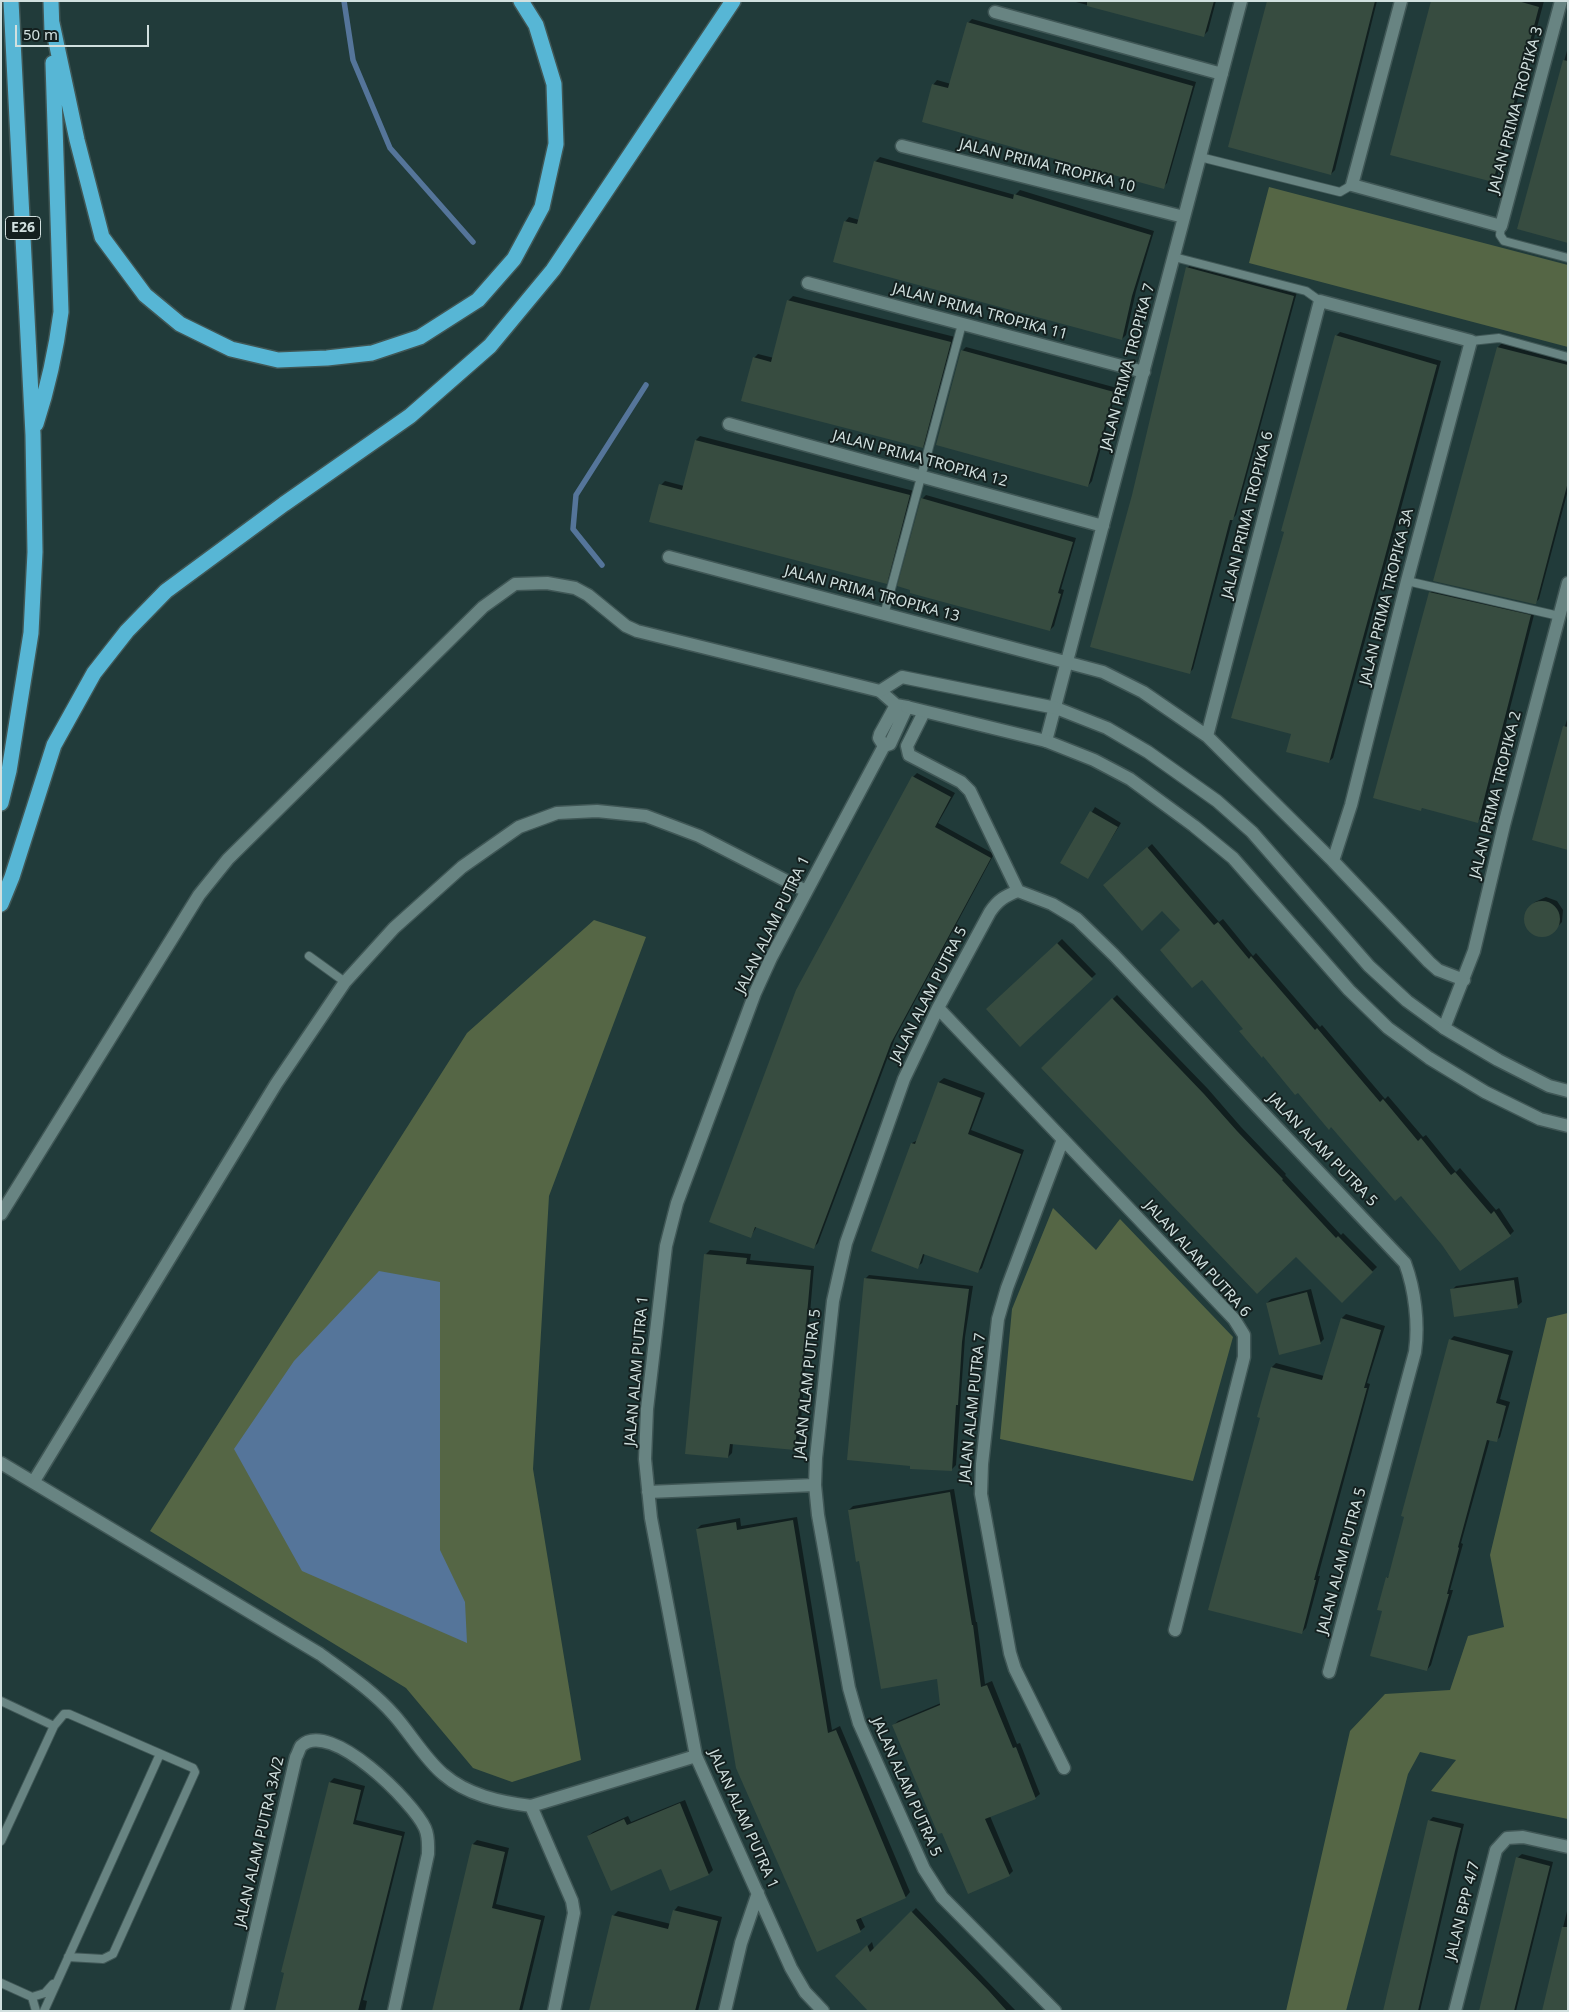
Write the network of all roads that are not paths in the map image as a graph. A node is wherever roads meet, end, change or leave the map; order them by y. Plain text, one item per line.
1 (11, 1) edge
2 (51, 1) edge
3 (521, 1) edge
4 (733, 1) edge
5 (1241, 1) edge
6 (1401, 1) edge
7 (1563, 8) edge
8 (995, 12) dead end
9 (52, 23) junction
10 (1222, 74) junction
11 (902, 146) dead end
12 (1200, 157) junction
13 (1352, 185) junction
14 (1184, 217) junction
15 (1501, 226) junction
16 (1174, 257) junction
17 (1568, 258) edge
18 (808, 283) dead end
19 (1320, 301) junction
20 (962, 324) junction
21 (1471, 341) junction
22 (1568, 357) edge
23 (1144, 372) junction
24 (729, 424) dead end
25 (33, 436) junction
26 (922, 476) junction
27 (1103, 526) junction
28 (669, 557) dead end
29 (1407, 581) junction
30 (1568, 583) edge
31 (884, 615) junction
32 (1559, 616) junction
33 (1068, 662) junction
34 (880, 691) junction
35 (902, 706) junction
36 (1056, 708) junction
37 (924, 712) junction
38 (1207, 736) junction
39 (1046, 741) junction
40 (1, 804) edge
41 (1333, 861) junction
42 (806, 891) junction
43 (1018, 891) junction
44 (1, 904) edge
45 (309, 956) dead end
46 (1464, 980) junction
47 (345, 982) junction
48 (938, 1008) junction
49 (1444, 1028) junction
50 (1568, 1091) edge
51 (1568, 1126) edge
52 (1063, 1138) junction
53 (1, 1214) edge
54 (1, 1463) edge
55 (34, 1482) junction
56 (815, 1484) junction
57 (648, 1492) junction
58 (1175, 1630) dead end
59 (1329, 1672) dead end
60 (1, 1702) edge
61 (54, 1726) junction
62 (160, 1754) junction
63 (696, 1756) junction
64 (1064, 1768) dead end
65 (532, 1806) junction
66 (1, 1841) edge
67 (1568, 1847) edge
68 (758, 1893) junction
69 (68, 1957) junction
70 (58, 1979) junction
71 (1, 1984) edge
72 (32, 1997) junction
73 (36, 2011) edge
74 (44, 2011) edge
75 (237, 2011) edge
76 (394, 2011) edge
77 (554, 2011) edge
78 (725, 2011) edge
79 (823, 2011) edge
80 (1055, 2011) edge
81 (1455, 2011) edge

1 - 25 highway, E26
2 - 9 highway
3 - 9 highway
4 - 44 highway
5 - 10 street, JALAN PRIMA TROPIKA 7
6 - 13 street
7 - 15 street, JALAN PRIMA TROPIKA 3
8 - 10 street
9 - 25 highway
10 - 12 street, JALAN PRIMA TROPIKA 7
11 - 14 street, JALAN PRIMA TROPIKA 10
12 - 13 lane
12 - 14 street, JALAN PRIMA TROPIKA 7
13 - 15 street
14 - 16 street, JALAN PRIMA TROPIKA 7
15 - 17 lane
16 - 19 lane
16 - 23 street, JALAN PRIMA TROPIKA 7
18 - 20 street, JALAN PRIMA TROPIKA 11
19 - 21 street
19 - 38 street, JALAN PRIMA TROPIKA 6
20 - 23 street, JALAN PRIMA TROPIKA 11
20 - 26 lane
21 - 22 lane
21 - 29 street, JALAN PRIMA TROPIKA 3A
23 - 27 street, JALAN PRIMA TROPIKA 7
24 - 26 street, JALAN PRIMA TROPIKA 12
25 - 40 highway, E26
26 - 27 street, JALAN PRIMA TROPIKA 12
26 - 31 lane
27 - 33 street, JALAN PRIMA TROPIKA 7
28 - 31 street, JALAN PRIMA TROPIKA 13
29 - 32 lane
29 - 41 street, JALAN PRIMA TROPIKA 3A
30 - 32 street, JALAN PRIMA TROPIKA 2
31 - 33 street, JALAN PRIMA TROPIKA 13
32 - 46 street, JALAN PRIMA TROPIKA 2
33 - 36 street, JALAN PRIMA TROPIKA 7
33 - 38 street, JALAN PRIMA TROPIKA 13
34 - 35 street
34 - 36 street
34 - 53 street
35 - 37 street
35 - 42 street, JALAN ALAM PUTRA 1
36 - 39 street, JALAN PRIMA TROPIKA 7
36 - 49 street
37 - 39 street
37 - 43 street
38 - 41 street, JALAN PRIMA TROPIKA 13
39 - 51 street
41 - 46 street, JALAN PRIMA TROPIKA 13
42 - 47 street
42 - 57 street, JALAN ALAM PUTRA 1
43 - 48 street, JALAN ALAM PUTRA 5
43 - 59 street, JALAN ALAM PUTRA 5
45 - 47 lane
46 - 49 street, JALAN PRIMA TROPIKA 2
47 - 55 street
48 - 52 street, JALAN ALAM PUTRA 6
48 - 56 street, JALAN ALAM PUTRA 5
49 - 50 street
52 - 58 street, JALAN ALAM PUTRA 6
52 - 64 street, JALAN ALAM PUTRA 7
54 - 55 street
55 - 65 street
56 - 57 street
56 - 80 street, JALAN ALAM PUTRA 5
57 - 63 street, JALAN ALAM PUTRA 1
60 - 61 lane
61 - 62 lane
61 - 66 lane
62 - 69 lane
62 - 69 lane
63 - 65 street
63 - 68 street, JALAN ALAM PUTRA 1
65 - 77 street
67 - 81 street, JALAN BPP 4/7
68 - 78 street
68 - 79 street, JALAN ALAM PUTRA 1
69 - 70 lane
70 - 72 lane
70 - 74 lane
71 - 72 lane
72 - 73 lane
75 - 76 street, JALAN ALAM PUTRA 3A/2

